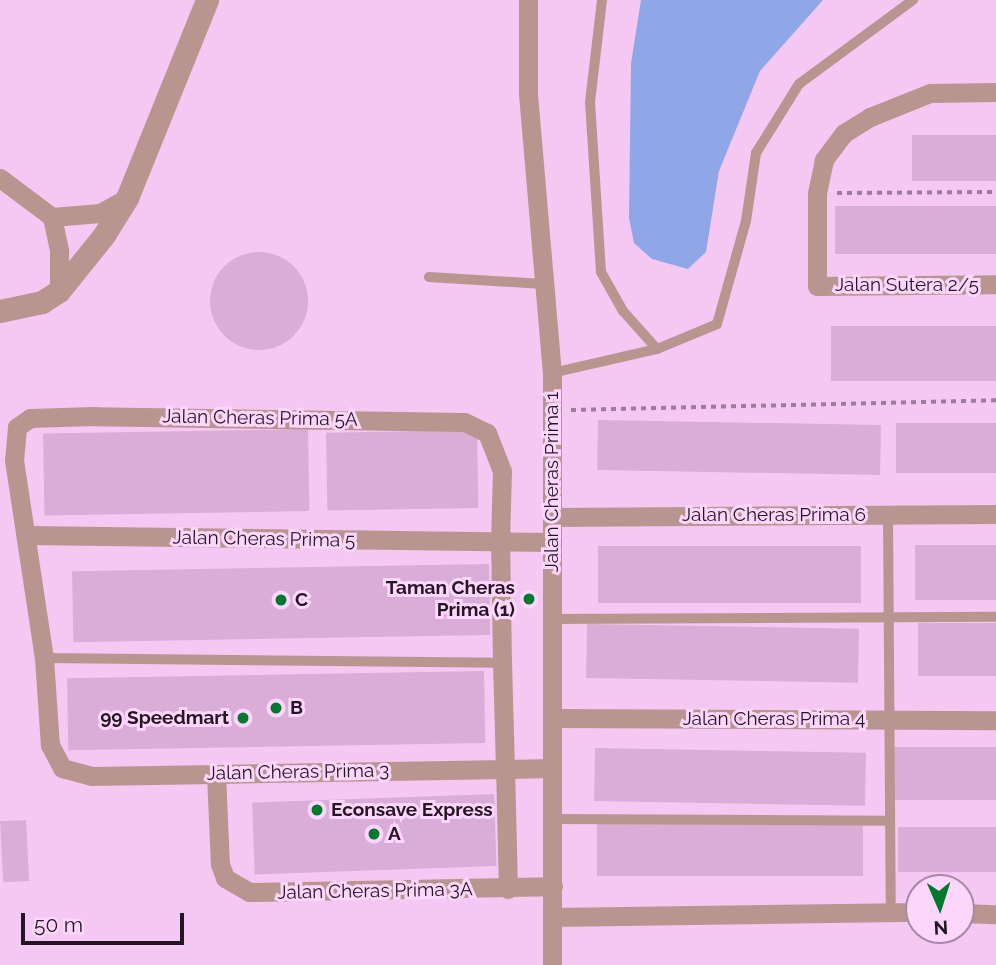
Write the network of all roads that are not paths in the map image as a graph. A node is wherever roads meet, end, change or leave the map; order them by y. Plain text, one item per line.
1 (207, 0) edge
2 (528, 0) edge
3 (602, 0) edge
4 (914, 0) edge
5 (996, 92) edge
6 (0, 178) edge
7 (127, 198) junction
8 (52, 217) junction
9 (429, 277) dead end
10 (543, 284) junction
11 (996, 284) edge
12 (59, 291) junction
13 (0, 311) edge
14 (657, 349) junction
15 (552, 373) junction
16 (996, 514) edge
17 (888, 515) junction
18 (553, 517) junction
19 (28, 535) junction
20 (500, 542) junction
21 (552, 542) junction
22 (889, 617) junction
23 (996, 617) edge
24 (552, 619) junction
25 (44, 658) junction
26 (502, 663) junction
27 (553, 718) junction
28 (889, 720) junction
29 (996, 720) edge
30 (552, 768) junction
31 (505, 769) junction
32 (216, 774) junction
33 (552, 819) junction
34 (890, 821) junction
35 (553, 886) junction
36 (508, 889) junction
37 (891, 911) junction
38 (905, 912) edge
39 (975, 913) edge
40 (996, 914) edge
41 (552, 917) junction
42 (552, 965) edge

1 - 7 street
2 - 10 street, Jalan Cheras Prima 1
3 - 14 lane
4 - 14 lane
5 - 11 street, Jalan Sutera 2/5
6 - 8 street
7 - 8 street
7 - 12 street
8 - 12 street
9 - 10 lane
10 - 15 street, Jalan Cheras Prima 1
12 - 13 street
14 - 15 lane
15 - 18 street, Jalan Cheras Prima 1
16 - 17 street, Jalan Cheras Prima 6
17 - 18 street, Jalan Cheras Prima 6
17 - 22 lane
18 - 21 street, Jalan Cheras Prima 1
19 - 20 street, Jalan Cheras Prima 5
19 - 20 street, Jalan Cheras Prima 5A
19 - 25 street
20 - 21 street, Jalan Cheras Prima 5
20 - 26 street
21 - 24 street, Jalan Cheras Prima 1
22 - 23 lane
22 - 24 lane
22 - 28 lane
24 - 27 street, Jalan Cheras Prima 1
25 - 26 lane
25 - 32 street, Jalan Cheras Prima 3
26 - 31 street
27 - 28 street, Jalan Cheras Prima 4
27 - 30 street, Jalan Cheras Prima 1
28 - 29 street, Jalan Cheras Prima 4
28 - 34 lane
30 - 31 street, Jalan Cheras Prima 3
30 - 33 street, Jalan Cheras Prima 1
31 - 32 street, Jalan Cheras Prima 3
31 - 36 street
32 - 36 street, Jalan Cheras Prima 3A
33 - 34 lane
33 - 35 street, Jalan Cheras Prima 1
34 - 37 lane
35 - 36 street
35 - 41 street, Jalan Cheras Prima 1
37 - 38 street
37 - 41 street
39 - 40 street
41 - 42 street, Jalan Cheras Prima 1

